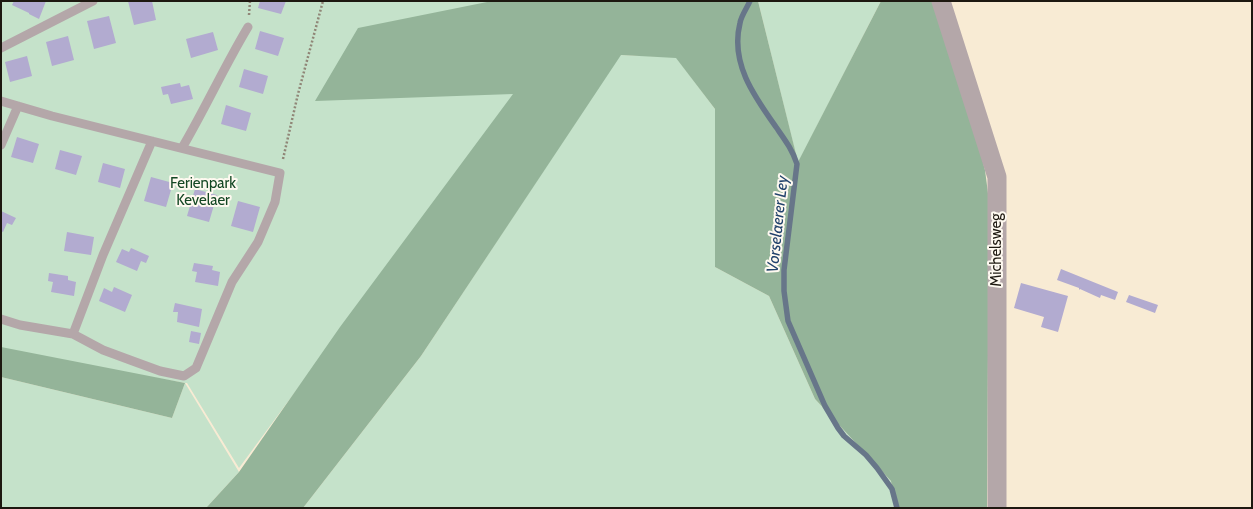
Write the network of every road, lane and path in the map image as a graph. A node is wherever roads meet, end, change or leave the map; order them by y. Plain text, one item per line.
1 (93, 1) edge
2 (323, 1) edge
3 (941, 1) edge
4 (248, 27) dead end
5 (1, 48) edge
6 (1, 101) edge
7 (18, 106) junction
8 (152, 141) junction
9 (1, 145) edge
10 (182, 148) junction
11 (280, 173) junction
12 (1, 319) edge
13 (73, 334) junction
14 (996, 508) edge

1 - 5 lane
2 - 11 path
3 - 14 street, Michelsweg
4 - 10 lane
6 - 7 lane
7 - 8 lane
7 - 9 lane
8 - 10 lane
8 - 13 lane
10 - 11 lane
11 - 13 lane
12 - 13 lane

